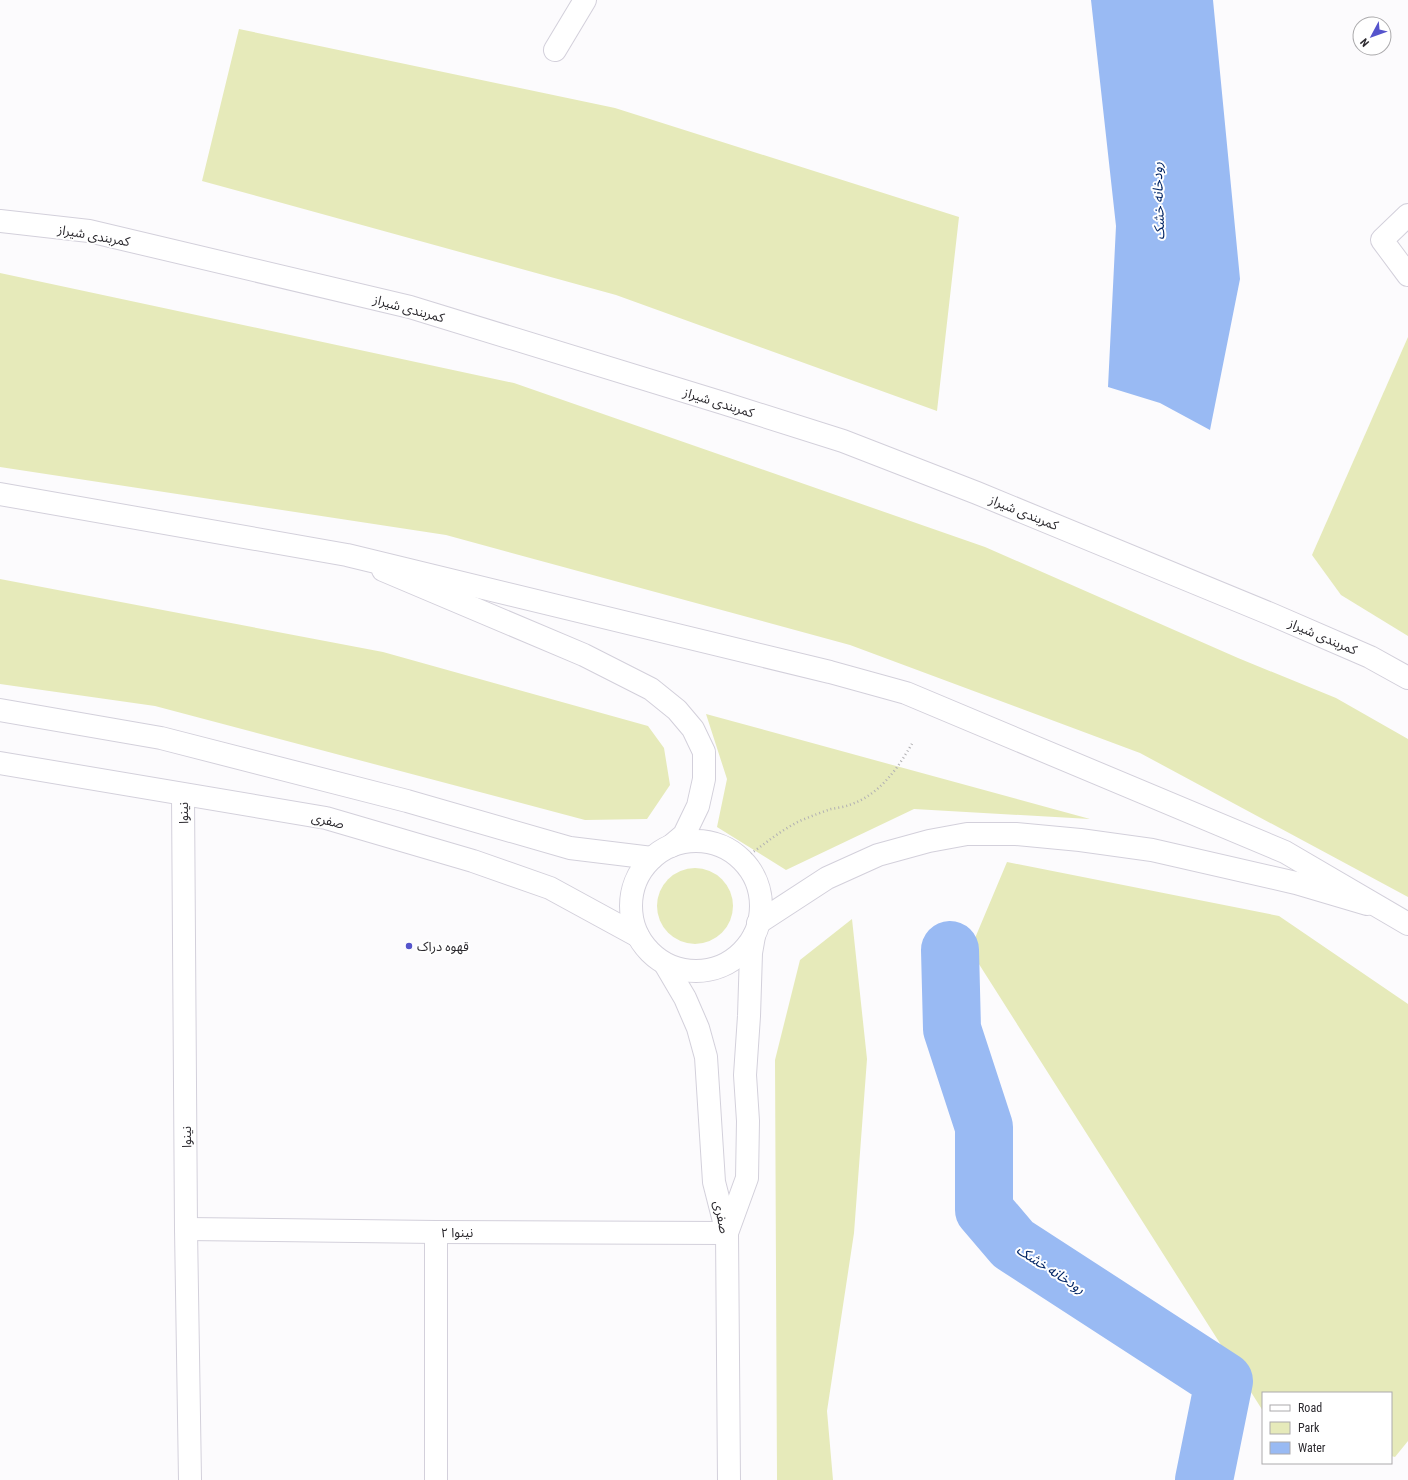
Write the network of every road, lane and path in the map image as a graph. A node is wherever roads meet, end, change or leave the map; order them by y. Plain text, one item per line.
1 (585, 0) edge
2 (555, 50) dead end
3 (1408, 215) edge
4 (0, 221) edge
5 (1408, 274) edge
6 (0, 494) edge
7 (347, 555) junction
8 (1408, 678) edge
9 (0, 710) edge
10 (913, 742) dead end
11 (0, 763) edge
12 (183, 794) junction
13 (671, 846) junction
14 (652, 858) junction
15 (741, 861) junction
16 (1385, 910) junction
17 (1408, 924) edge
18 (756, 930) junction
19 (638, 936) junction
20 (665, 964) junction
21 (186, 1228) junction
22 (436, 1232) junction
23 (727, 1233) junction
24 (190, 1480) edge
25 (436, 1480) edge
26 (729, 1480) edge

1 - 2 main road
3 - 5 main road
4 - 8 main road, کمربندی شیراز
6 - 7 main road
7 - 13 main road
7 - 16 main road
9 - 14 main road
10 - 15 path
11 - 12 main road, صفری
12 - 19 main road, صفری
12 - 21 main road, نینوا
13 - 14 main road
13 - 15 main road
14 - 19 main road
15 - 18 main road
16 - 17 main road
16 - 18 main road
18 - 20 main road
18 - 23 main road
19 - 20 main road
20 - 23 main road, صفری
21 - 22 main road, ۲ نینوا
21 - 24 main road, نینوا
22 - 23 main road, ۲ نینوا
22 - 25 main road
23 - 26 main road, صفری

